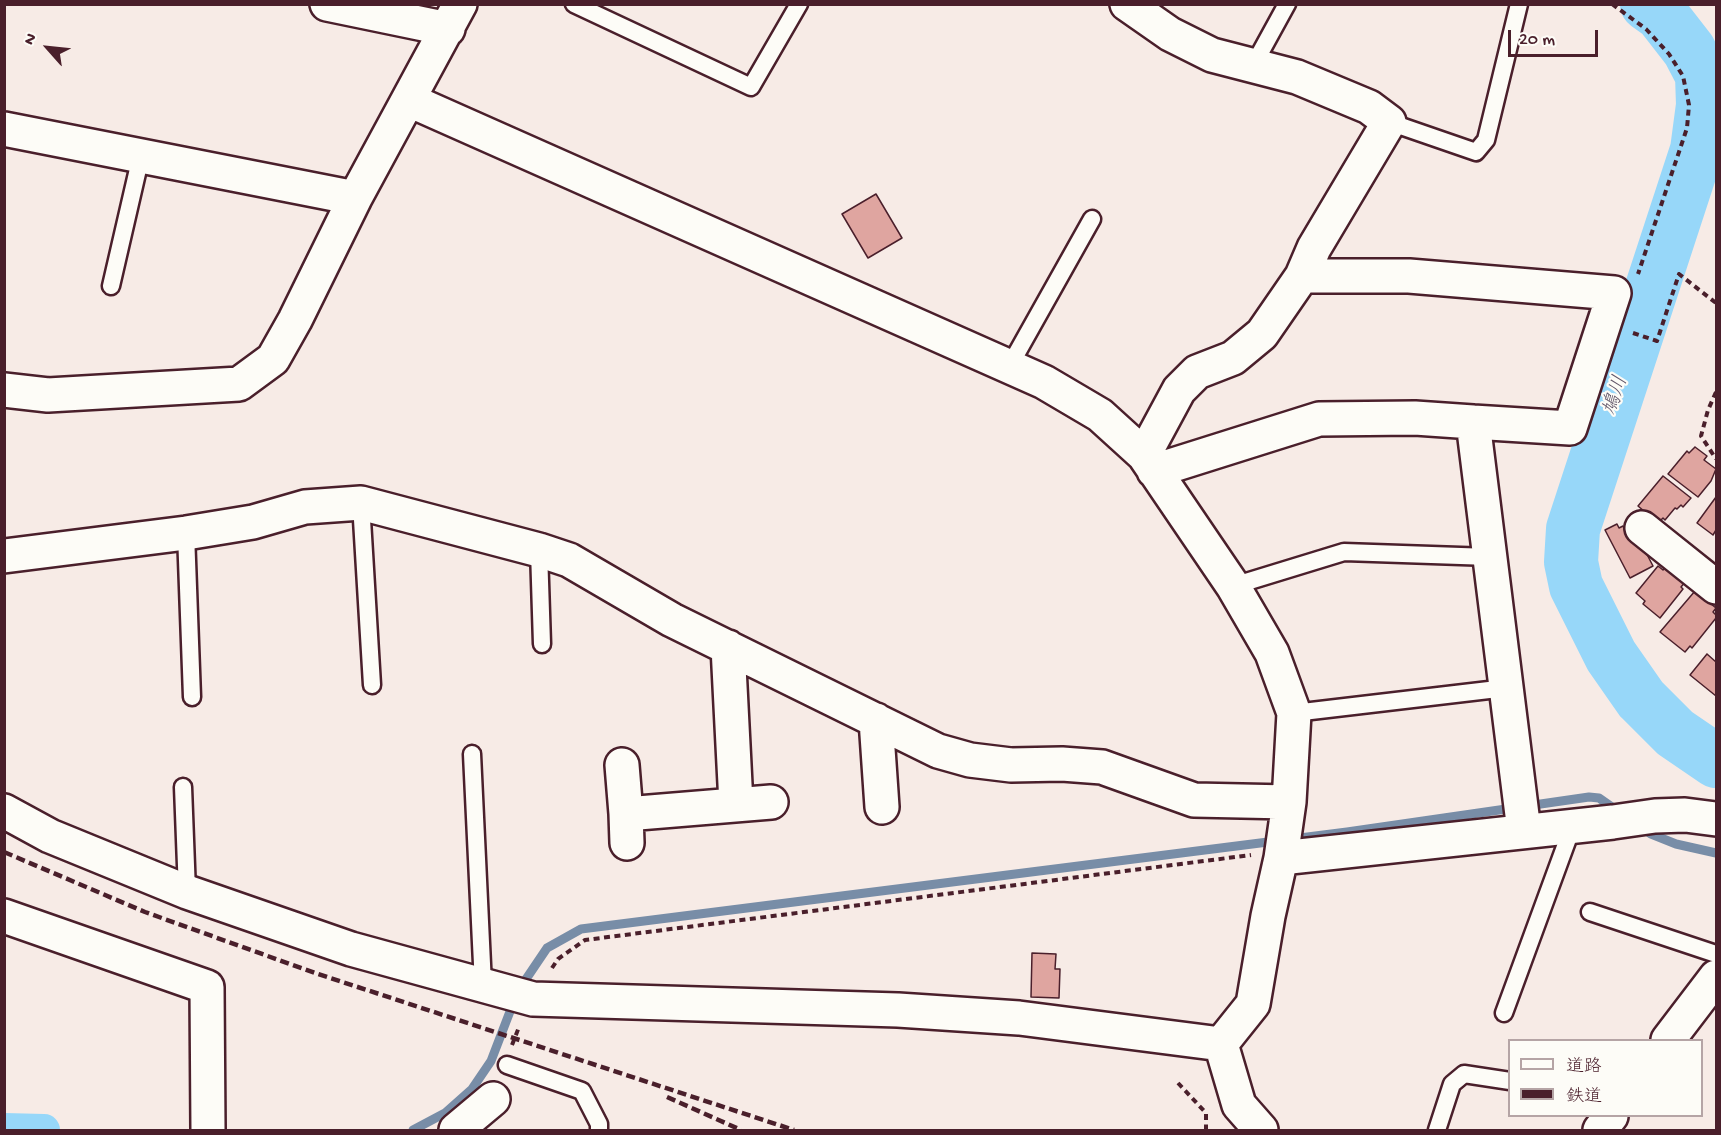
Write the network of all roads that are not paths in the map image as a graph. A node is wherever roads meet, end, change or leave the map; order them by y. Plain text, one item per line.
1 (327, 4) edge
2 (574, 4) edge
3 (799, 4) edge
4 (1127, 4) edge
5 (1287, 4) edge
6 (1520, 4) edge
7 (454, 17) edge
8 (1253, 66) junction
9 (409, 100) junction
10 (1389, 122) junction
11 (4, 129) edge
12 (141, 156) junction
13 (355, 198) junction
14 (1092, 219) dead end
15 (1302, 276) junction
16 (111, 286) dead end
17 (1009, 367) junction
18 (4, 390) edge
19 (1473, 422) junction
20 (1149, 463) junction
21 (361, 502) junction
22 (1642, 528) dead end
23 (186, 533) junction
24 (539, 550) junction
25 (4, 556) edge
26 (1490, 557) junction
27 (1233, 586) junction
28 (1716, 587) edge
29 (542, 644) dead end
30 (728, 647) junction
31 (372, 685) dead end
32 (1506, 688) junction
33 (192, 697) dead end
34 (1294, 713) junction
35 (876, 720) junction
36 (472, 754) dead end
37 (622, 765) dead end
38 (183, 787) dead end
39 (771, 802) dead end
40 (736, 804) junction
41 (882, 807) dead end
42 (4, 811) edge
43 (1716, 819) edge
44 (1523, 824) junction
45 (1573, 825) junction
46 (1285, 833) junction
47 (187, 892) junction
48 (1590, 912) dead end
49 (4, 916) edge
50 (1716, 954) edge
51 (1716, 977) edge
52 (489, 987) junction
53 (1504, 1013) dead end
54 (1670, 1039) edge
55 (1221, 1044) junction
56 (507, 1065) dead end
57 (1508, 1081) edge
58 (493, 1099) dead end
59 (208, 1124) edge
60 (456, 1131) edge
61 (599, 1131) edge
62 (1261, 1131) edge
63 (1437, 1131) edge

1 - 7 street
2 - 3 lane
4 - 8 street
5 - 8 lane
6 - 10 lane
7 - 9 street
8 - 10 street
9 - 13 street
9 - 17 street
10 - 15 street
11 - 12 street
12 - 13 street
12 - 16 lane
13 - 18 street
14 - 17 lane
15 - 19 street
15 - 20 street
17 - 20 street
19 - 20 street
19 - 26 street
20 - 27 street
21 - 23 street
21 - 24 street
21 - 31 lane
22 - 28 street
23 - 25 street
23 - 33 lane
24 - 29 lane
24 - 30 street
26 - 27 lane
26 - 32 street
27 - 34 street
30 - 35 street
30 - 40 street
32 - 34 lane
32 - 44 street
34 - 46 street
35 - 41 street
35 - 46 street
36 - 52 lane
37 - 40 street
38 - 47 lane
39 - 40 street
42 - 47 street
43 - 45 street
44 - 45 street
44 - 46 street
45 - 53 lane
46 - 55 street
47 - 52 street
48 - 50 lane
49 - 59 street
51 - 54 street
52 - 55 street
55 - 62 street
56 - 61 lane
57 - 63 lane
58 - 60 street

